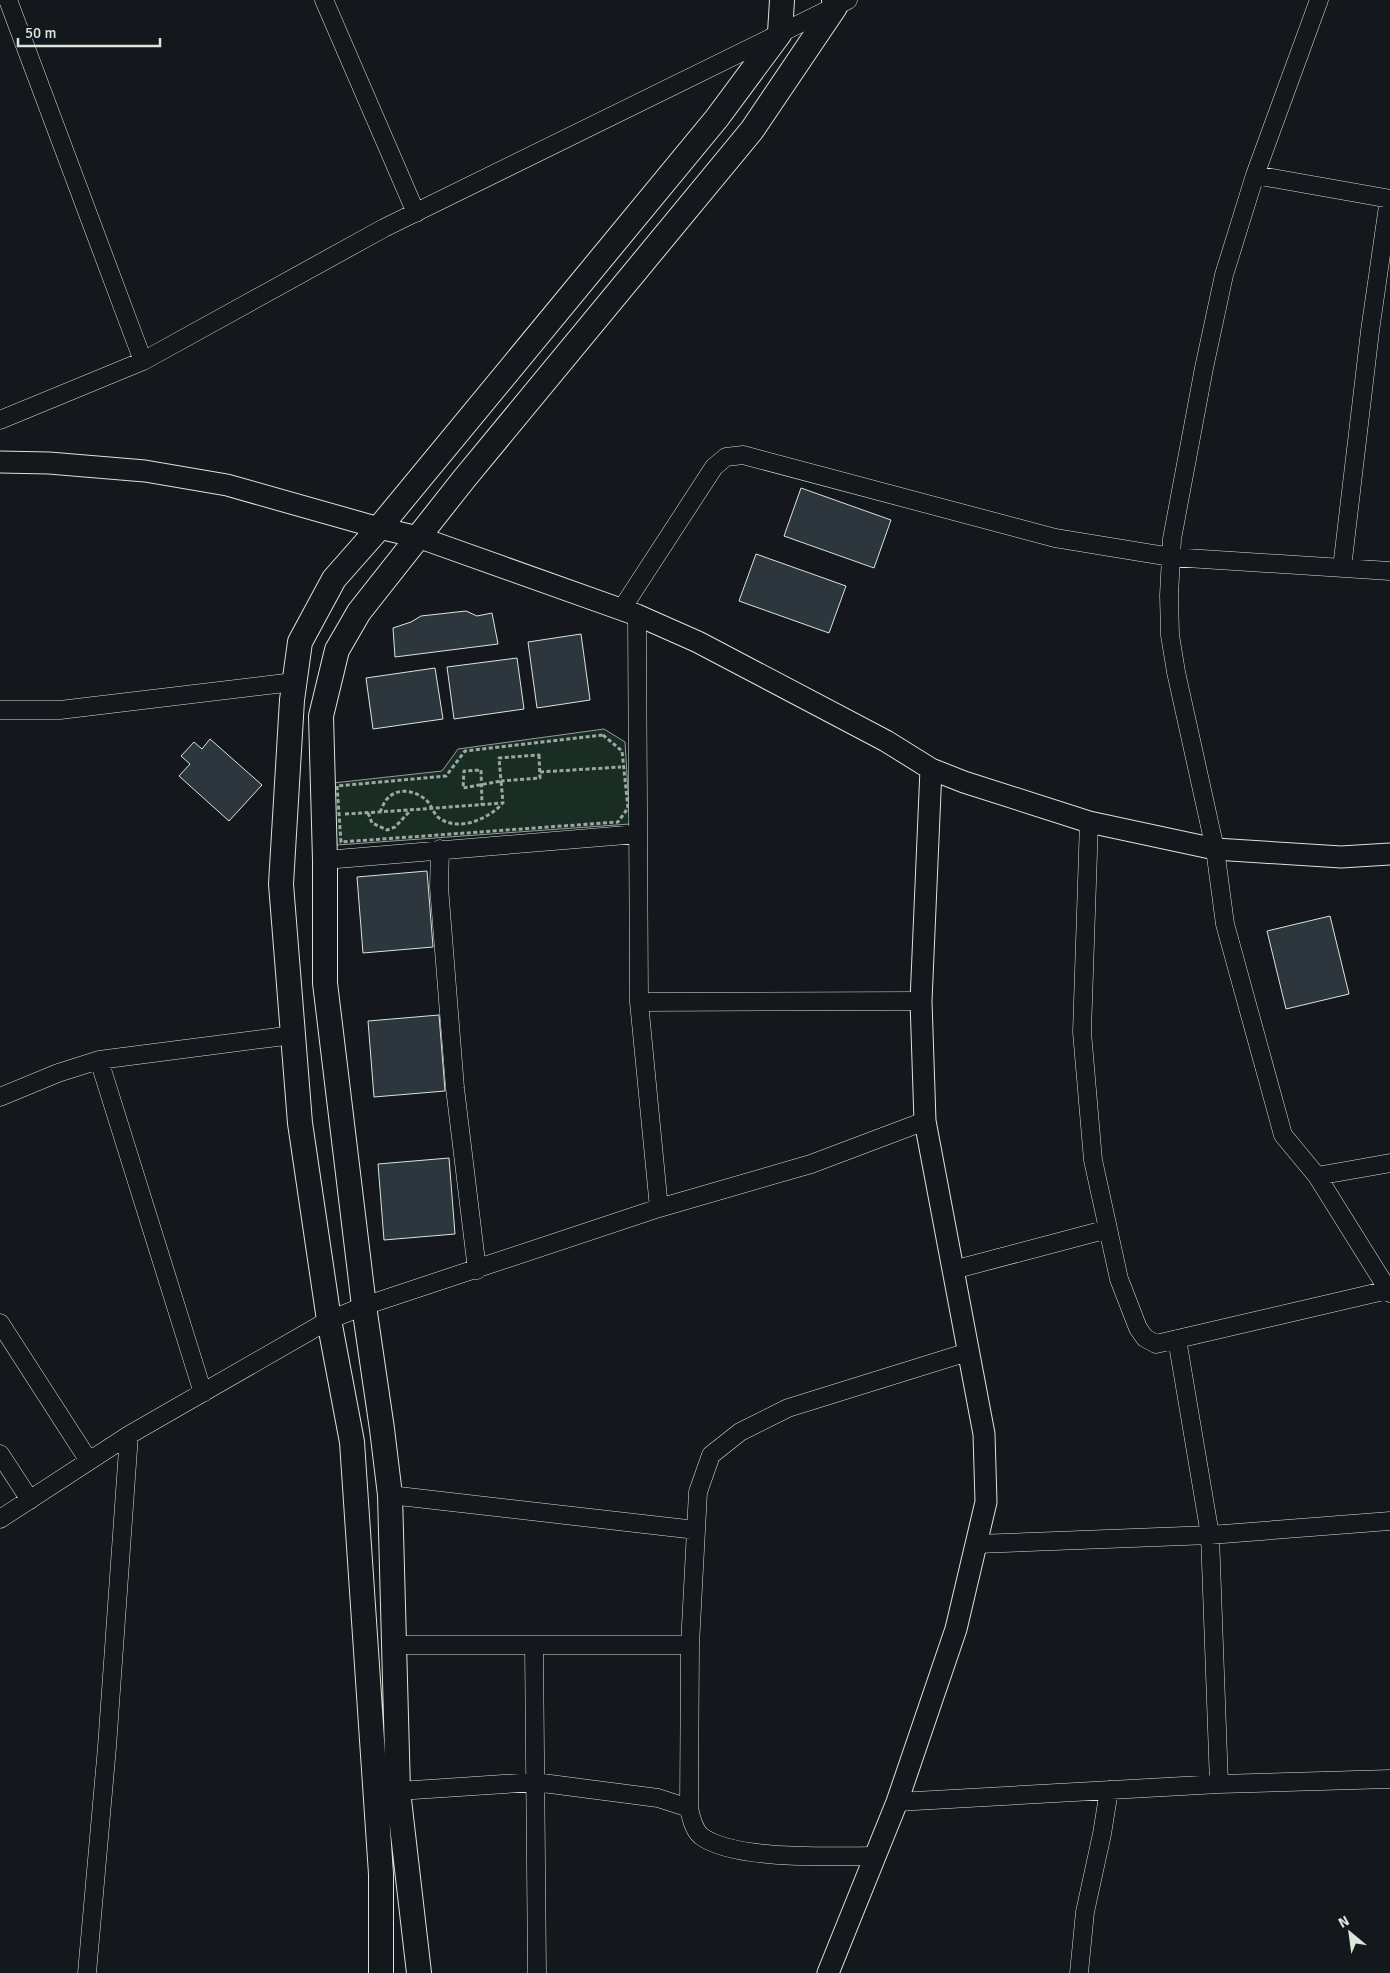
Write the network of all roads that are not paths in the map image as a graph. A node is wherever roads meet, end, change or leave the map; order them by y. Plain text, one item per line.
1 (8, 0) edge
2 (324, 0) edge
3 (782, 0) edge
4 (1319, 0) edge
5 (839, 2) edge
6 (780, 34) junction
7 (1255, 175) junction
8 (1389, 199) edge
9 (416, 213) junction
10 (143, 360) junction
11 (0, 420) edge
12 (0, 462) edge
13 (379, 528) junction
14 (418, 537) junction
15 (1171, 557) junction
16 (1342, 568) junction
17 (1390, 571) edge
18 (629, 613) junction
19 (294, 682) junction
20 (0, 710) edge
21 (932, 769) junction
22 (1089, 822) junction
23 (638, 834) junction
24 (1216, 848) junction
25 (440, 849) junction
26 (1390, 854) edge
27 (325, 860) junction
28 (921, 1001) junction
29 (639, 1002) junction
30 (293, 1035) junction
31 (99, 1060) junction
32 (0, 1097) edge
33 (925, 1121) junction
34 (1390, 1163) edge
35 (1317, 1176) junction
36 (659, 1208) junction
37 (1108, 1230) junction
38 (477, 1270) junction
39 (953, 1270) junction
40 (1389, 1291) edge
41 (364, 1306) junction
42 (329, 1320) junction
43 (0, 1323) edge
44 (1177, 1338) junction
45 (968, 1352) junction
46 (203, 1393) junction
47 (129, 1436) junction
48 (0, 1454) edge
49 (89, 1461) junction
50 (390, 1495) junction
51 (30, 1500) junction
52 (0, 1519) edge
53 (1390, 1521) edge
54 (696, 1530) junction
55 (1210, 1534) junction
56 (976, 1544) junction
57 (394, 1644) junction
58 (534, 1645) junction
59 (690, 1645) junction
60 (1390, 1779) edge
61 (535, 1782) junction
62 (1219, 1784) junction
63 (1109, 1790) junction
64 (398, 1791) junction
65 (896, 1802) junction
66 (689, 1808) junction
67 (876, 1856) junction
68 (87, 1973) edge
69 (381, 1973) edge
70 (419, 1973) edge
71 (536, 1973) edge
72 (828, 1973) edge
73 (1079, 1973) edge

1 - 10 street
2 - 9 street
3 - 6 main road
4 - 7 street
5 - 6 street
5 - 14 main road
6 - 9 street
6 - 13 main road
7 - 8 street
7 - 15 street
8 - 16 street
9 - 10 street
10 - 11 street
12 - 13 street
13 - 14 street
13 - 19 main road
14 - 18 street
14 - 27 main road
15 - 16 street
15 - 18 street
15 - 24 street
16 - 17 street
18 - 21 street
18 - 23 street
19 - 20 street
19 - 30 main road
21 - 22 street
21 - 28 street
22 - 24 street
22 - 37 street
23 - 25 street
23 - 29 street
24 - 26 street
24 - 35 street
25 - 27 street
25 - 38 street
27 - 41 main road
28 - 29 street
28 - 33 street
29 - 36 street
30 - 31 street
30 - 42 main road
31 - 32 street
31 - 46 street
33 - 36 street
33 - 39 street
34 - 35 street
35 - 40 street
36 - 38 street
37 - 39 street
37 - 44 street
38 - 41 street
39 - 45 street
40 - 44 street
41 - 42 street
41 - 50 main road
42 - 46 street
42 - 69 main road
43 - 49 street
44 - 55 street
45 - 54 street
45 - 56 street
46 - 47 street
47 - 49 street
47 - 68 street
48 - 51 street
49 - 51 street
50 - 54 street
50 - 57 main road
51 - 52 street
53 - 55 street
54 - 59 street
55 - 56 street
55 - 62 street
56 - 65 street
57 - 58 street
57 - 64 main road
58 - 59 street
58 - 61 street
59 - 66 street
60 - 62 street
61 - 64 street
61 - 66 street
61 - 71 street
62 - 63 street
63 - 65 street
63 - 73 street
64 - 70 main road
65 - 67 street
66 - 67 street
67 - 72 street

